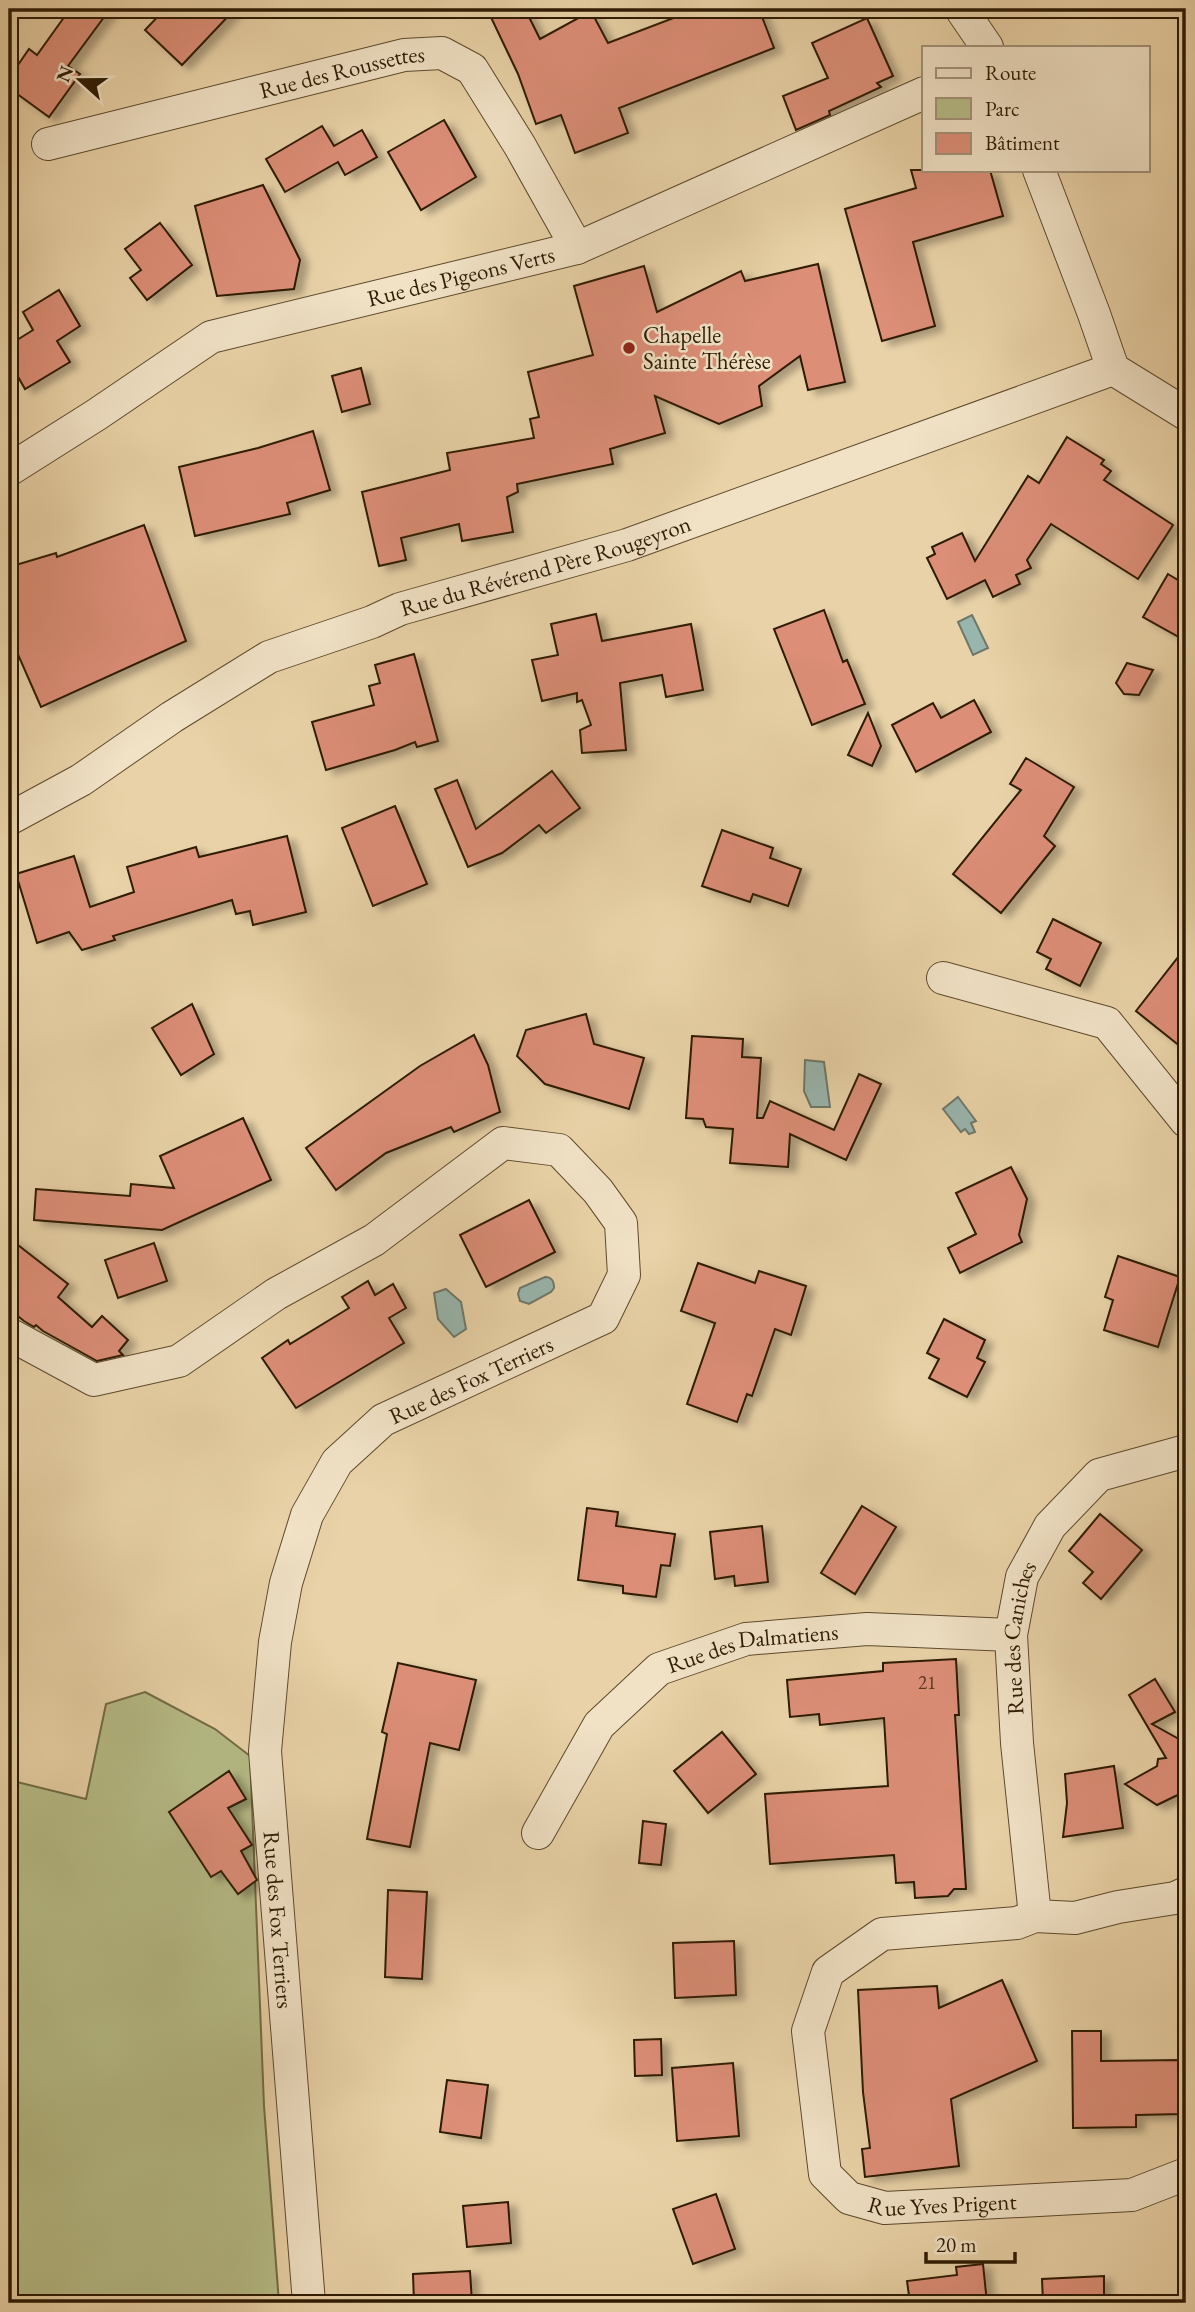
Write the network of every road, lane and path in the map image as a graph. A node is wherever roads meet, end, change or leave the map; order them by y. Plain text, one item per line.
1 (961, 9) edge
2 (986, 46) edge
3 (922, 94) edge
4 (48, 144) dead end
5 (1040, 172) edge
6 (577, 248) junction
7 (1113, 369) junction
8 (1186, 414) edge
9 (9, 470) edge
10 (9, 818) edge
11 (943, 978) dead end
12 (1186, 1121) edge
13 (9, 1334) edge
14 (1186, 1451) edge
15 (1011, 1635) junction
16 (538, 1833) dead end
17 (1186, 1893) edge
18 (1035, 1916) junction
19 (1186, 2174) edge
20 (309, 2303) edge

1 - 2 street
3 - 6 street, Rue des Pigeons Verts
4 - 6 street, Rue des Roussettes
5 - 7 street
6 - 9 street, Rue des Pigeons Verts
7 - 8 street
7 - 10 street, Rue du Révérend Père Rougeyron
11 - 12 street
13 - 20 street, Rue des Fox Terriers
14 - 15 street, Rue des Caniches
15 - 16 street, Rue des Dalmatiens
15 - 18 street, Rue des Caniches
17 - 18 street, Rue Yves Prigent
18 - 19 street, Rue Yves Prigent

